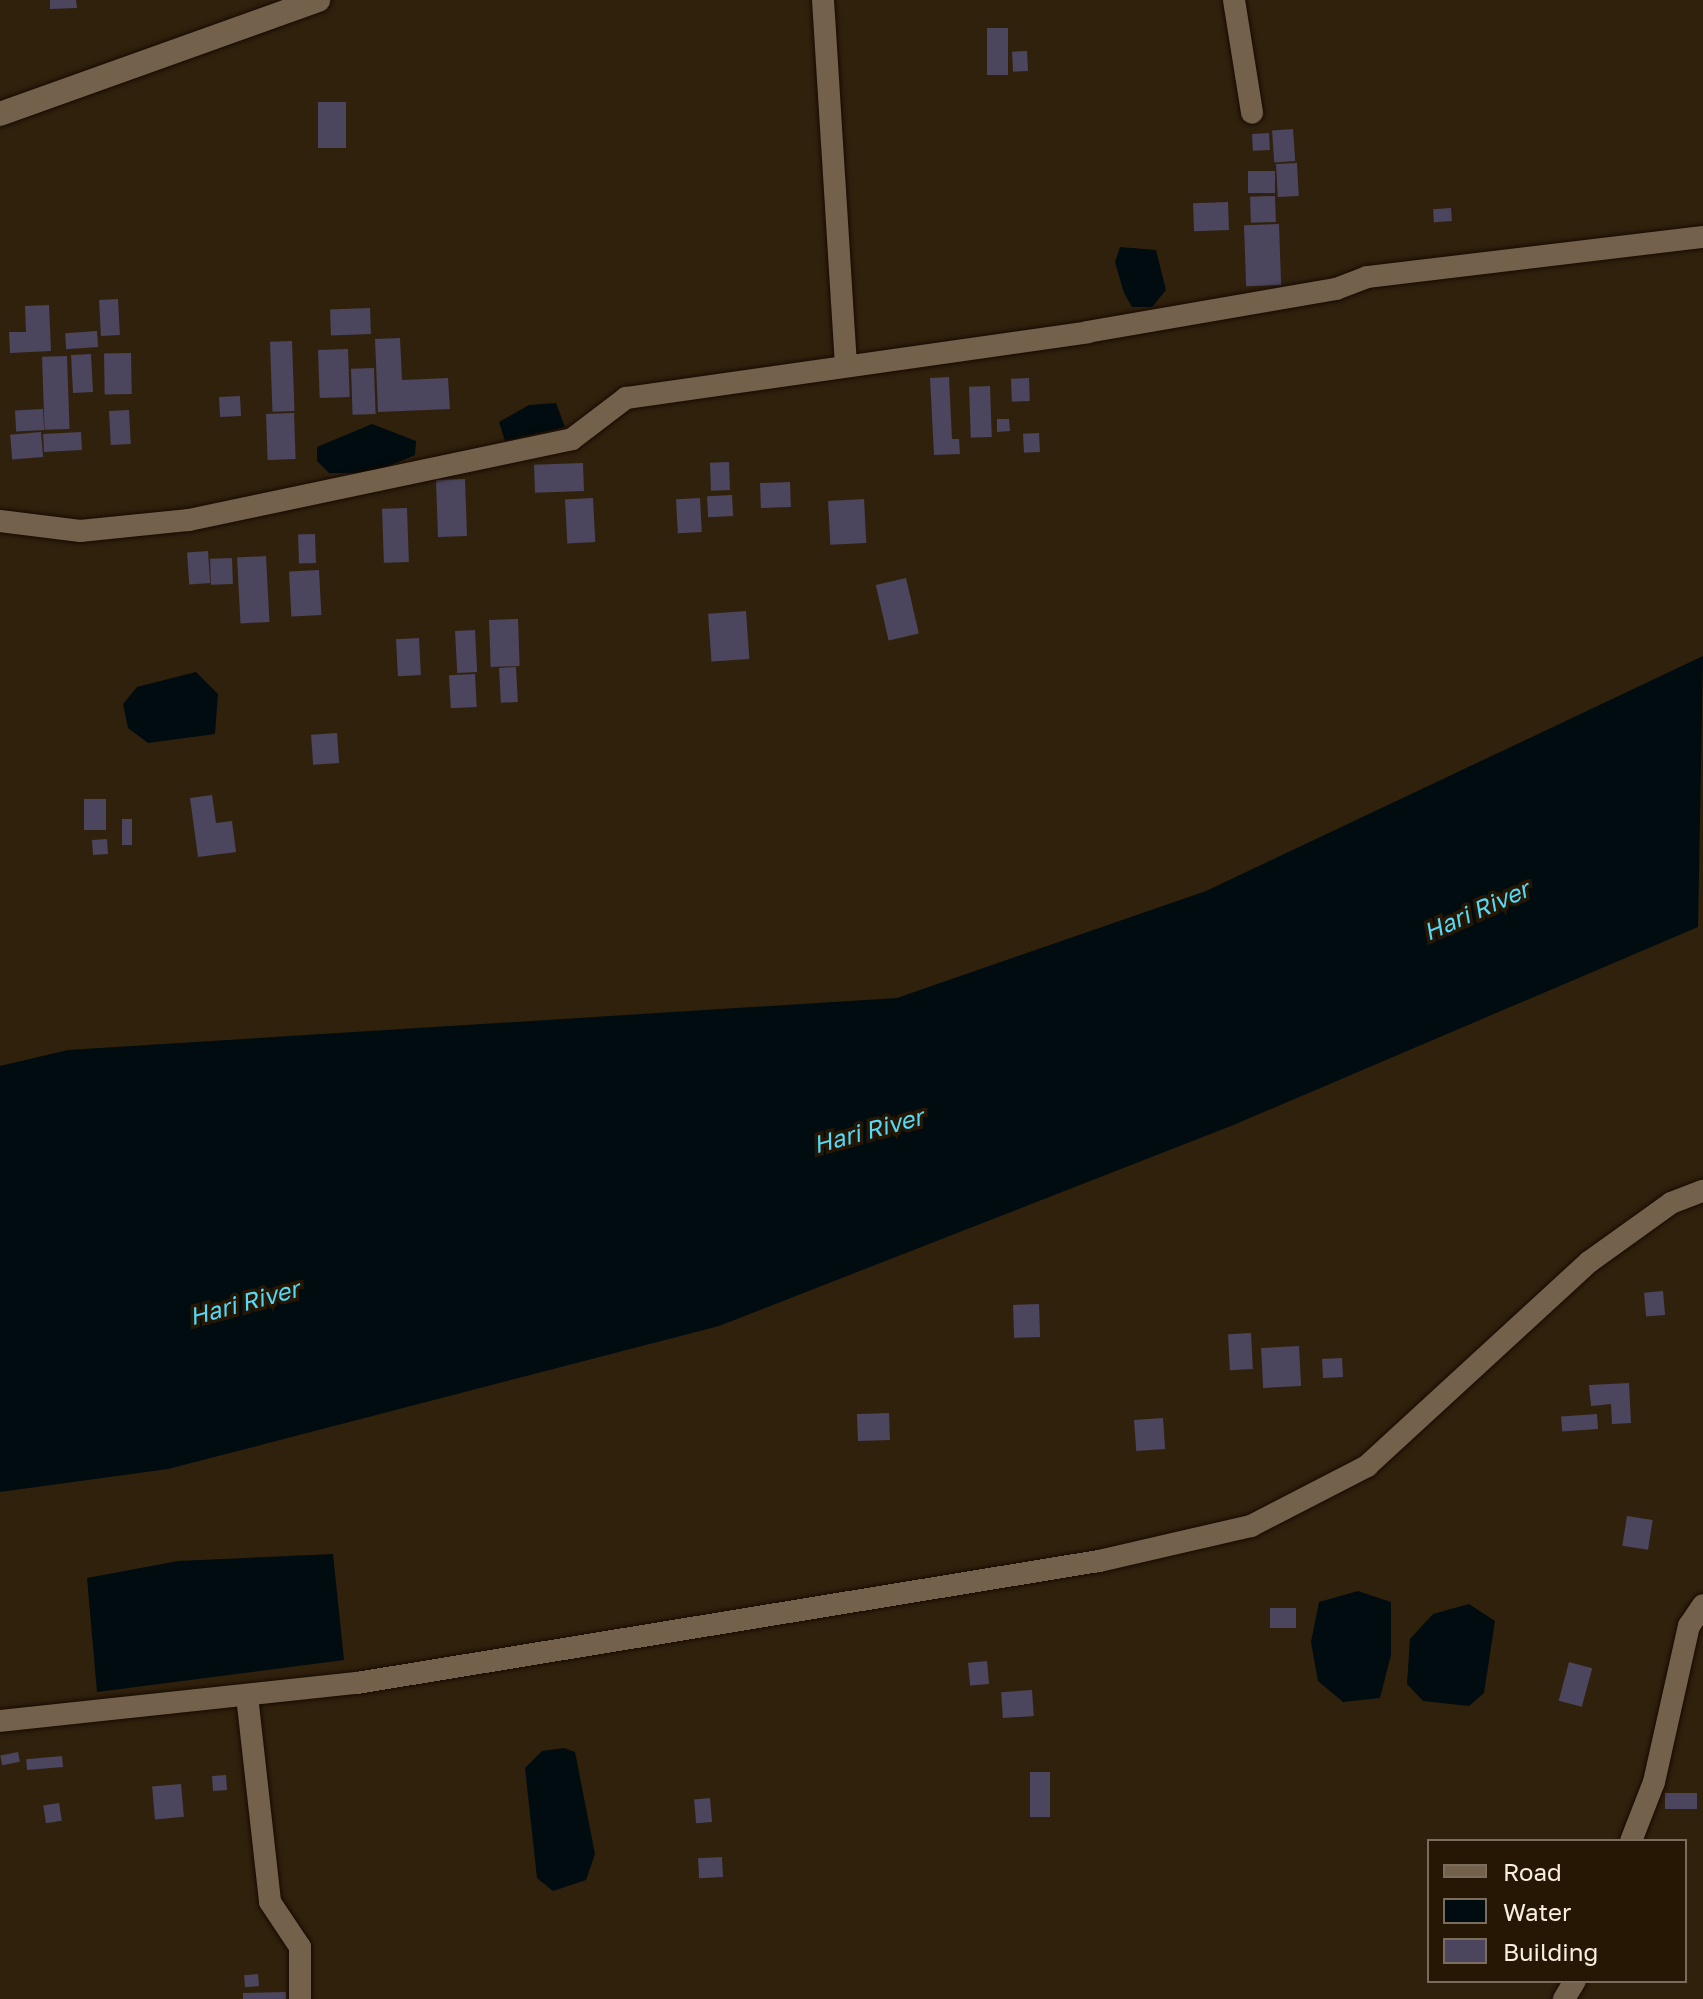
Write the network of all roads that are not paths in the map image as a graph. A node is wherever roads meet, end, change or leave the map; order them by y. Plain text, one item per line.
1 (318, 0) edge
2 (823, 0) edge
3 (1234, 0) edge
4 (1252, 113) dead end
5 (0, 114) edge
6 (1703, 237) edge
7 (846, 362) junction
8 (0, 521) edge
9 (1703, 1191) edge
10 (1703, 1605) edge
11 (247, 1696) junction
12 (0, 1721) edge
13 (1632, 1839) edge
14 (300, 1999) edge

1 - 5 main road
2 - 7 street
3 - 4 street
6 - 7 street
7 - 8 street
9 - 11 street
10 - 13 street
11 - 12 street
11 - 14 street

